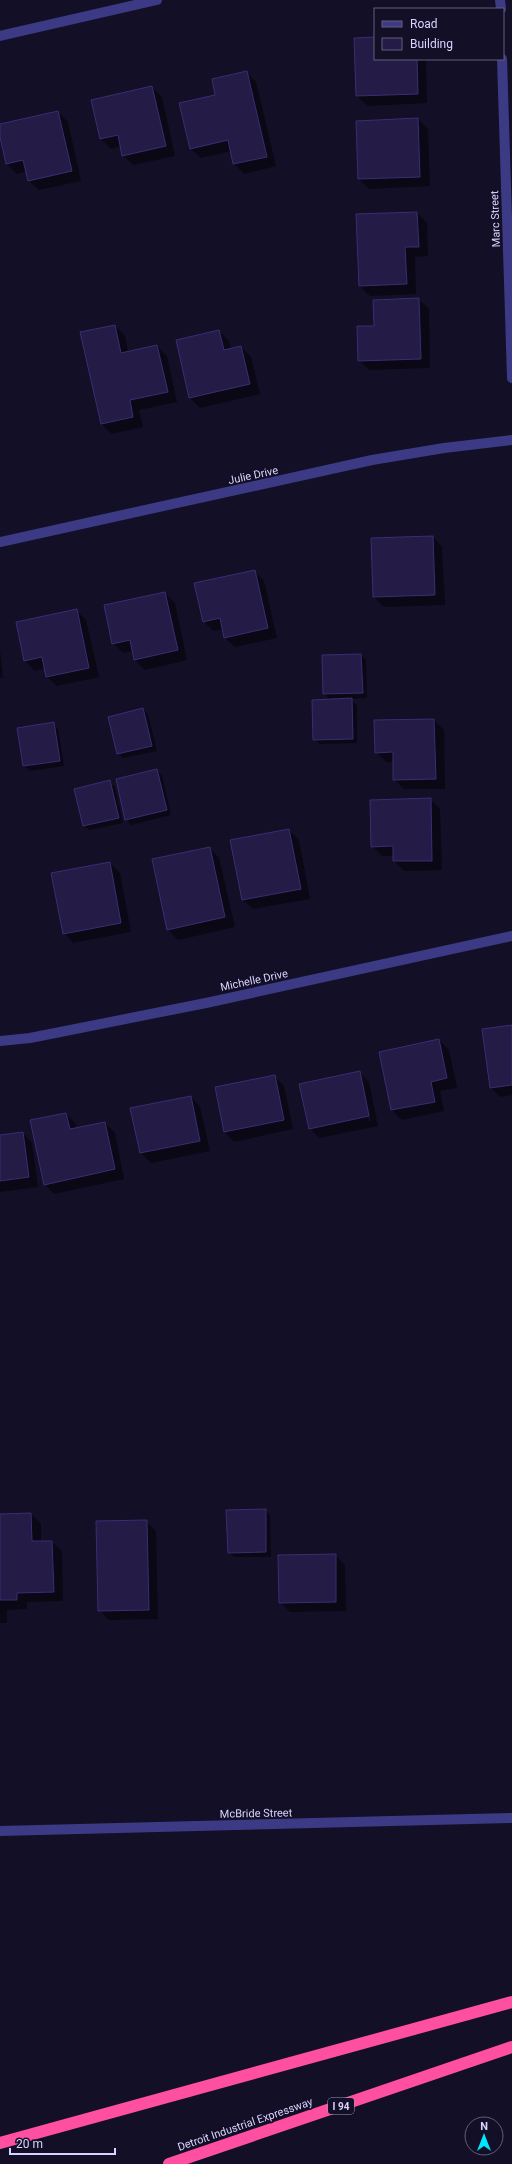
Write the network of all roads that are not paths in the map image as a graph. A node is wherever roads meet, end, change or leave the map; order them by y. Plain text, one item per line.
1 (157, 0) edge
2 (0, 36) edge
3 (502, 60) edge
4 (512, 378) edge
5 (512, 440) edge
6 (0, 542) edge
7 (512, 936) edge
8 (0, 1041) edge
9 (512, 1818) edge
10 (0, 1831) edge
11 (512, 2002) edge
12 (512, 2047) edge
13 (0, 2143) edge
14 (169, 2164) edge

1 - 2 street
3 - 4 street, Marc Street
5 - 6 street, Julie Drive
7 - 8 street, Michelle Drive
9 - 10 street, McBride Street
11 - 13 highway
12 - 14 highway, Detroit Industrial Expressway / I 94

